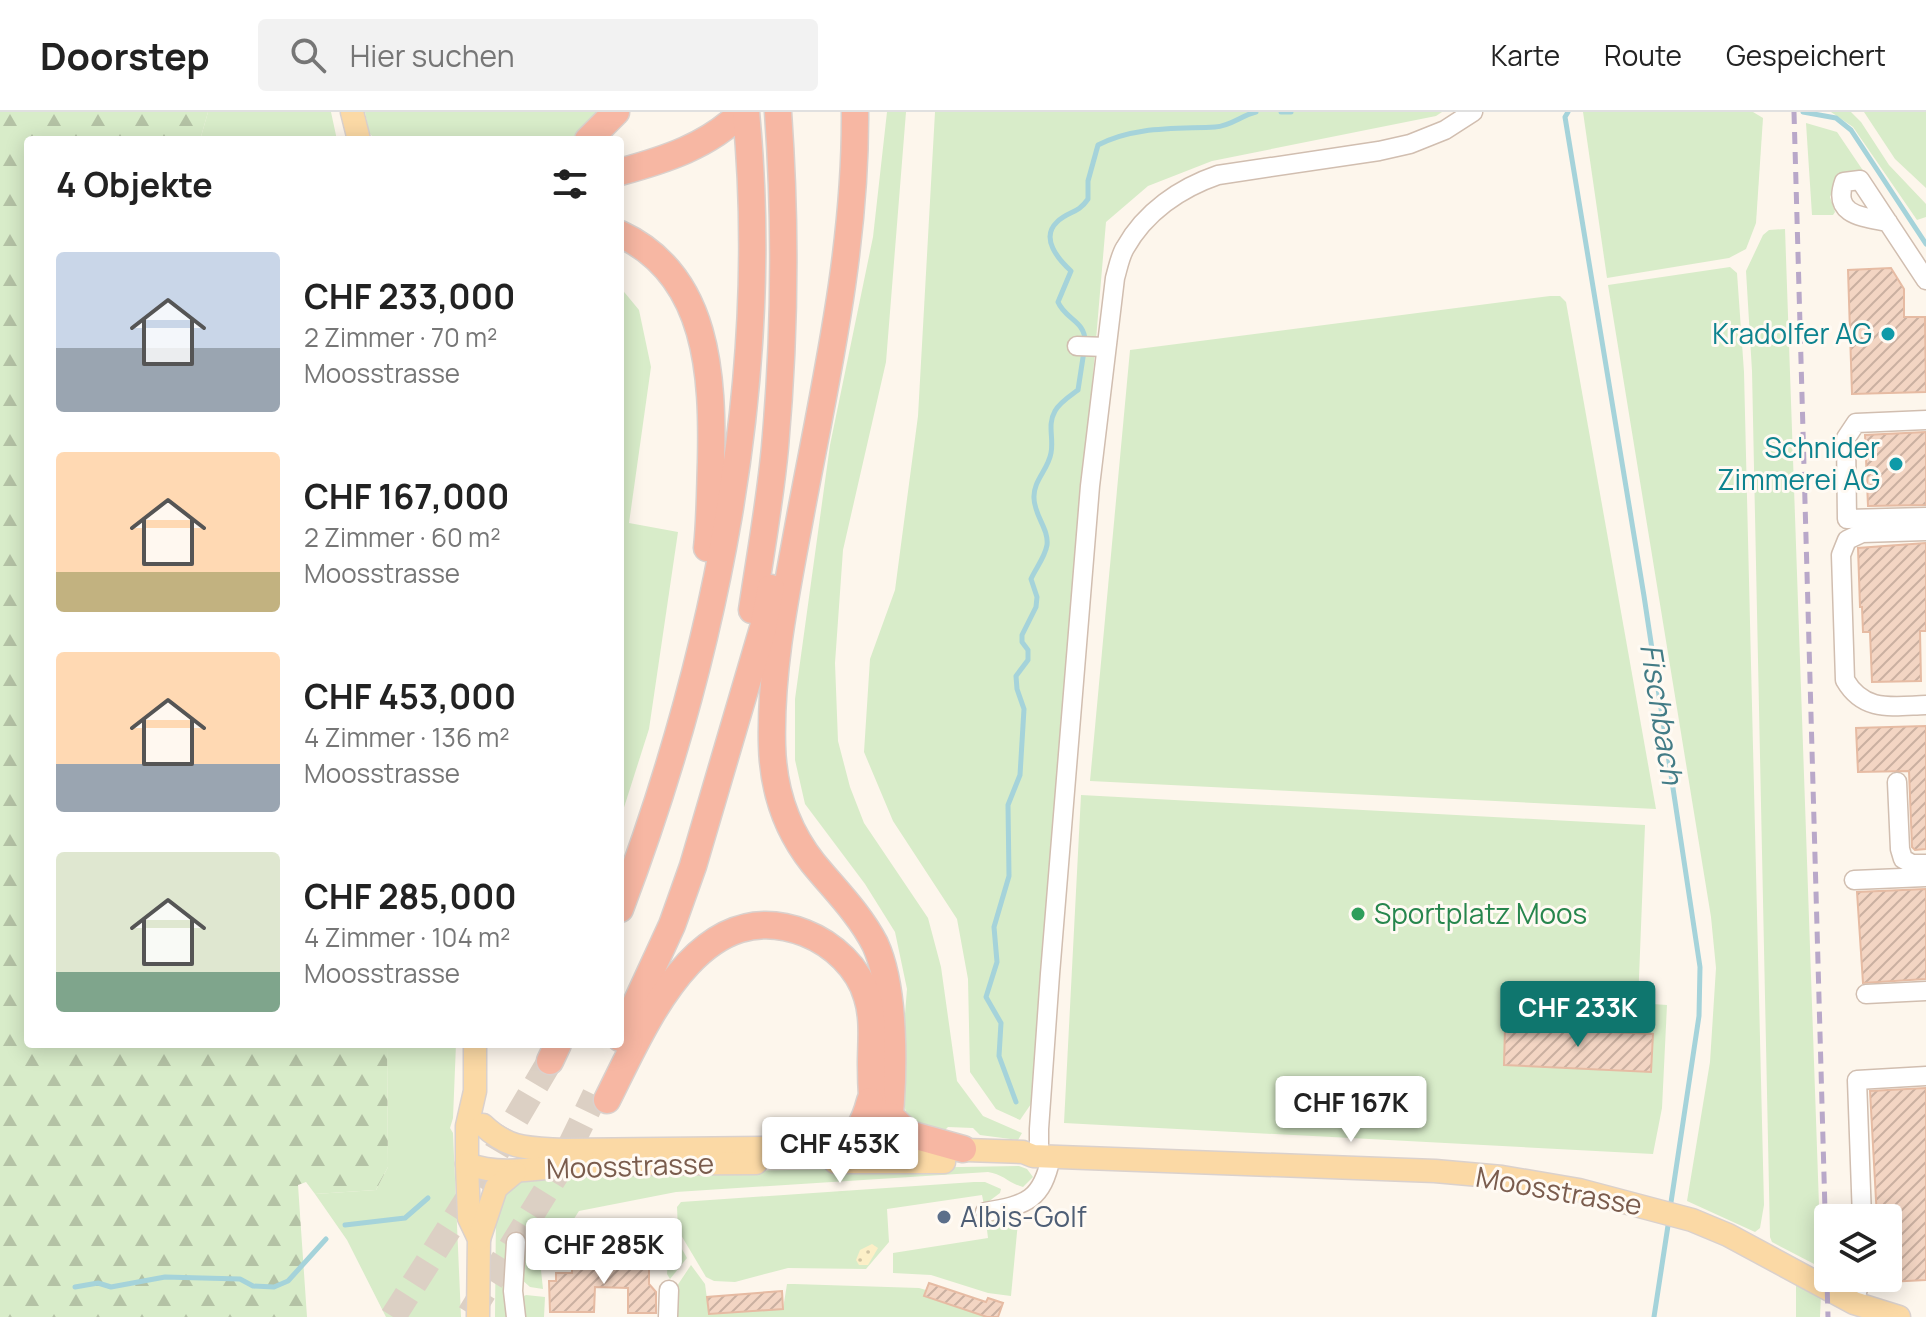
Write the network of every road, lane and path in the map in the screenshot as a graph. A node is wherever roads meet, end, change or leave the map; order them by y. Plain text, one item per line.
1 (352, 112) edge
2 (616, 112) edge
3 (744, 112) edge
4 (778, 112) edge
5 (854, 112) edge
6 (1473, 112) edge
7 (358, 136) edge
8 (592, 136) edge
9 (624, 171) edge
10 (1888, 222) dead end
11 (624, 236) edge
12 (1926, 280) edge
13 (1926, 420) edge
14 (1926, 517) edge
15 (1926, 531) edge
16 (691, 696) junction
17 (1926, 705) edge
18 (735, 725) junction
19 (1897, 782) dead end
20 (1926, 864) edge
21 (1926, 877) edge
22 (1854, 880) dead end
23 (624, 898) edge
24 (1926, 991) edge
25 (1866, 994) dead end
26 (624, 1029) edge
27 (475, 1048) edge
28 (616, 1048) edge
29 (1926, 1076) edge
30 (475, 1091) junction
31 (881, 1107) junction
32 (483, 1125) junction
33 (836, 1148) junction
34 (963, 1149) junction
35 (563, 1150) junction
36 (881, 1152) junction
37 (1041, 1156) junction
38 (478, 1163) junction
39 (515, 1172) junction
40 (1861, 1204) edge
41 (985, 1212) dead end
42 (479, 1239) junction
43 (516, 1242) dead end
44 (669, 1290) dead end
45 (1857, 1292) edge
46 (1854, 1303) junction
47 (478, 1317) edge
48 (516, 1317) edge
49 (668, 1317) edge
50 (1899, 1317) edge

1 - 7 main road
2 - 8 highway
3 - 9 highway
3 - 16 highway
4 - 18 highway
5 - 18 highway
5 - 31 highway
6 - 37 lane
10 - 12 lane
11 - 16 highway
13 - 14 lane
15 - 17 lane
16 - 23 highway
18 - 26 highway
19 - 20 lane
21 - 22 lane
24 - 25 lane
27 - 30 main road
28 - 31 highway
29 - 40 lane
30 - 32 main road
30 - 38 main road
31 - 33 highway
31 - 34 highway
31 - 36 highway
32 - 35 main road, Moosstrasse
32 - 38 main road
33 - 35 main road, Moosstrasse
33 - 36 main road, Moosstrasse
34 - 36 main road, Moosstrasse
34 - 37 main road, Moosstrasse
35 - 38 main road, Moosstrasse
36 - 37 main road, Moosstrasse
36 - 39 main road, Moosstrasse
37 - 41 lane
37 - 46 main road, Moosstrasse
38 - 39 main road, Moosstrasse
38 - 42 main road
39 - 42 main road, Moosstrasse
42 - 47 main road
43 - 48 lane
44 - 49 lane
45 - 46 lane
46 - 50 main road, Moosstrasse

